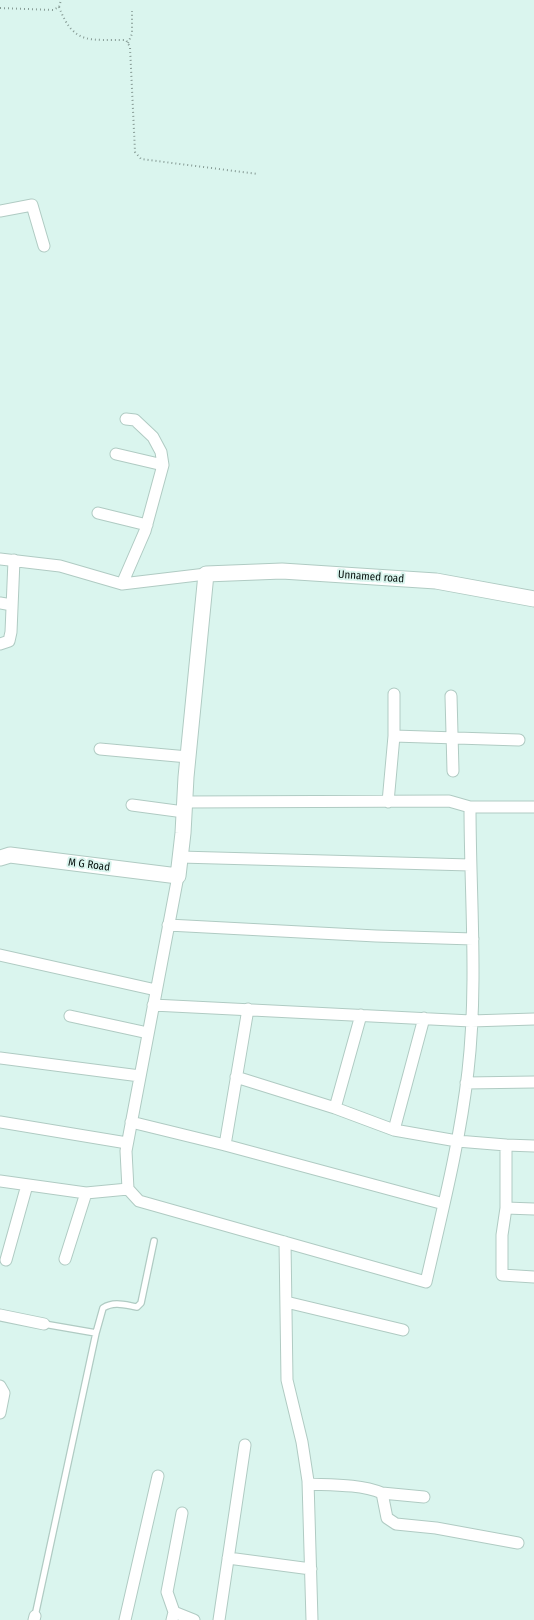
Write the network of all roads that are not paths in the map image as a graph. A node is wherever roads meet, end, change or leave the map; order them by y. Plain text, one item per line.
1 (0, 211) edge
2 (44, 246) dead end
3 (126, 419) dead end
4 (116, 454) dead end
5 (163, 465) junction
6 (98, 513) dead end
7 (147, 525) junction
8 (0, 559) edge
9 (14, 560) junction
10 (206, 574) junction
11 (122, 584) junction
12 (534, 599) edge
13 (0, 603) edge
14 (12, 604) junction
15 (0, 644) edge
16 (394, 694) dead end
17 (451, 696) dead end
18 (394, 736) junction
19 (452, 738) junction
20 (519, 740) dead end
21 (100, 749) dead end
22 (188, 757) junction
23 (453, 771) dead end
24 (388, 802) junction
25 (132, 805) dead end
26 (185, 807) junction
27 (470, 807) junction
28 (534, 807) edge
29 (180, 857) junction
30 (0, 858) edge
31 (470, 865) junction
32 (178, 876) junction
33 (168, 925) junction
34 (473, 939) junction
35 (0, 955) edge
36 (156, 990) junction
37 (153, 1005) junction
38 (248, 1009) junction
39 (361, 1015) junction
40 (70, 1016) dead end
41 (424, 1018) junction
42 (534, 1019) edge
43 (471, 1021) junction
44 (148, 1033) junction
45 (0, 1058) edge
46 (140, 1076) junction
47 (236, 1078) junction
48 (534, 1082) edge
49 (466, 1083) junction
50 (335, 1108) junction
51 (0, 1122) edge
52 (132, 1122) junction
53 (394, 1130) junction
54 (457, 1141) junction
55 (128, 1143) junction
56 (225, 1145) junction
57 (506, 1145) junction
58 (534, 1146) edge
59 (0, 1181) edge
60 (27, 1184) junction
61 (128, 1190) junction
62 (86, 1193) junction
63 (444, 1204) junction
64 (506, 1208) junction
65 (534, 1209) edge
66 (154, 1241) dead end
67 (285, 1242) junction
68 (65, 1259) dead end
69 (6, 1260) dead end
70 (534, 1277) edge
71 (286, 1302) junction
72 (0, 1315) edge
73 (44, 1324) joint
74 (403, 1330) dead end
75 (96, 1333) junction
76 (0, 1386) edge
77 (0, 1413) edge
78 (245, 1444) dead end
79 (158, 1476) dead end
80 (308, 1484) junction
81 (382, 1493) junction
82 (424, 1497) dead end
83 (182, 1513) dead end
84 (518, 1543) dead end
85 (228, 1558) junction
86 (311, 1569) junction
87 (173, 1616) edge
88 (34, 1618) edge
89 (125, 1620) edge
90 (194, 1620) edge
91 (219, 1620) edge
92 (312, 1620) edge

1 - 2 street
3 - 5 street
4 - 5 street
5 - 7 street
6 - 7 street
7 - 11 street
8 - 9 street
9 - 11 street
9 - 14 street
10 - 11 street
10 - 12 street, Unnamed road
10 - 22 street
13 - 14 street
14 - 15 street
16 - 18 street
17 - 19 street
18 - 19 street
18 - 24 street
19 - 20 street
19 - 23 street
21 - 22 street
22 - 26 street
24 - 26 street
24 - 27 street
25 - 26 street
26 - 29 street
27 - 28 street
27 - 31 street
29 - 31 street
29 - 32 street
30 - 32 street, M G Road
31 - 34 street
32 - 33 street
33 - 34 street
33 - 36 street
34 - 43 street
35 - 36 street
36 - 37 street
37 - 38 street
37 - 44 street
38 - 39 street
38 - 47 street
39 - 41 street
39 - 50 street
40 - 44 street
41 - 43 street
41 - 53 street
42 - 43 street
43 - 49 street
44 - 46 street
45 - 46 street
46 - 52 street
47 - 50 street
47 - 56 street
48 - 49 street
49 - 54 street
50 - 53 street
51 - 55 street
52 - 55 street
52 - 56 street
53 - 54 street
54 - 57 street
54 - 63 street
55 - 61 street
56 - 63 street
57 - 58 street
57 - 64 street
59 - 60 street
60 - 62 street
60 - 69 street
61 - 62 street
61 - 67 street
62 - 68 street
63 - 67 street
64 - 65 street
64 - 70 street
66 - 75 lane
67 - 71 street
71 - 74 street
71 - 80 street
72 - 73 street
73 - 75 lane
75 - 88 lane
76 - 77 street
78 - 85 street
79 - 89 street
80 - 81 street
80 - 86 street
81 - 82 street
81 - 84 street
83 - 87 street
85 - 86 street
85 - 91 street
86 - 92 street
87 - 90 street

